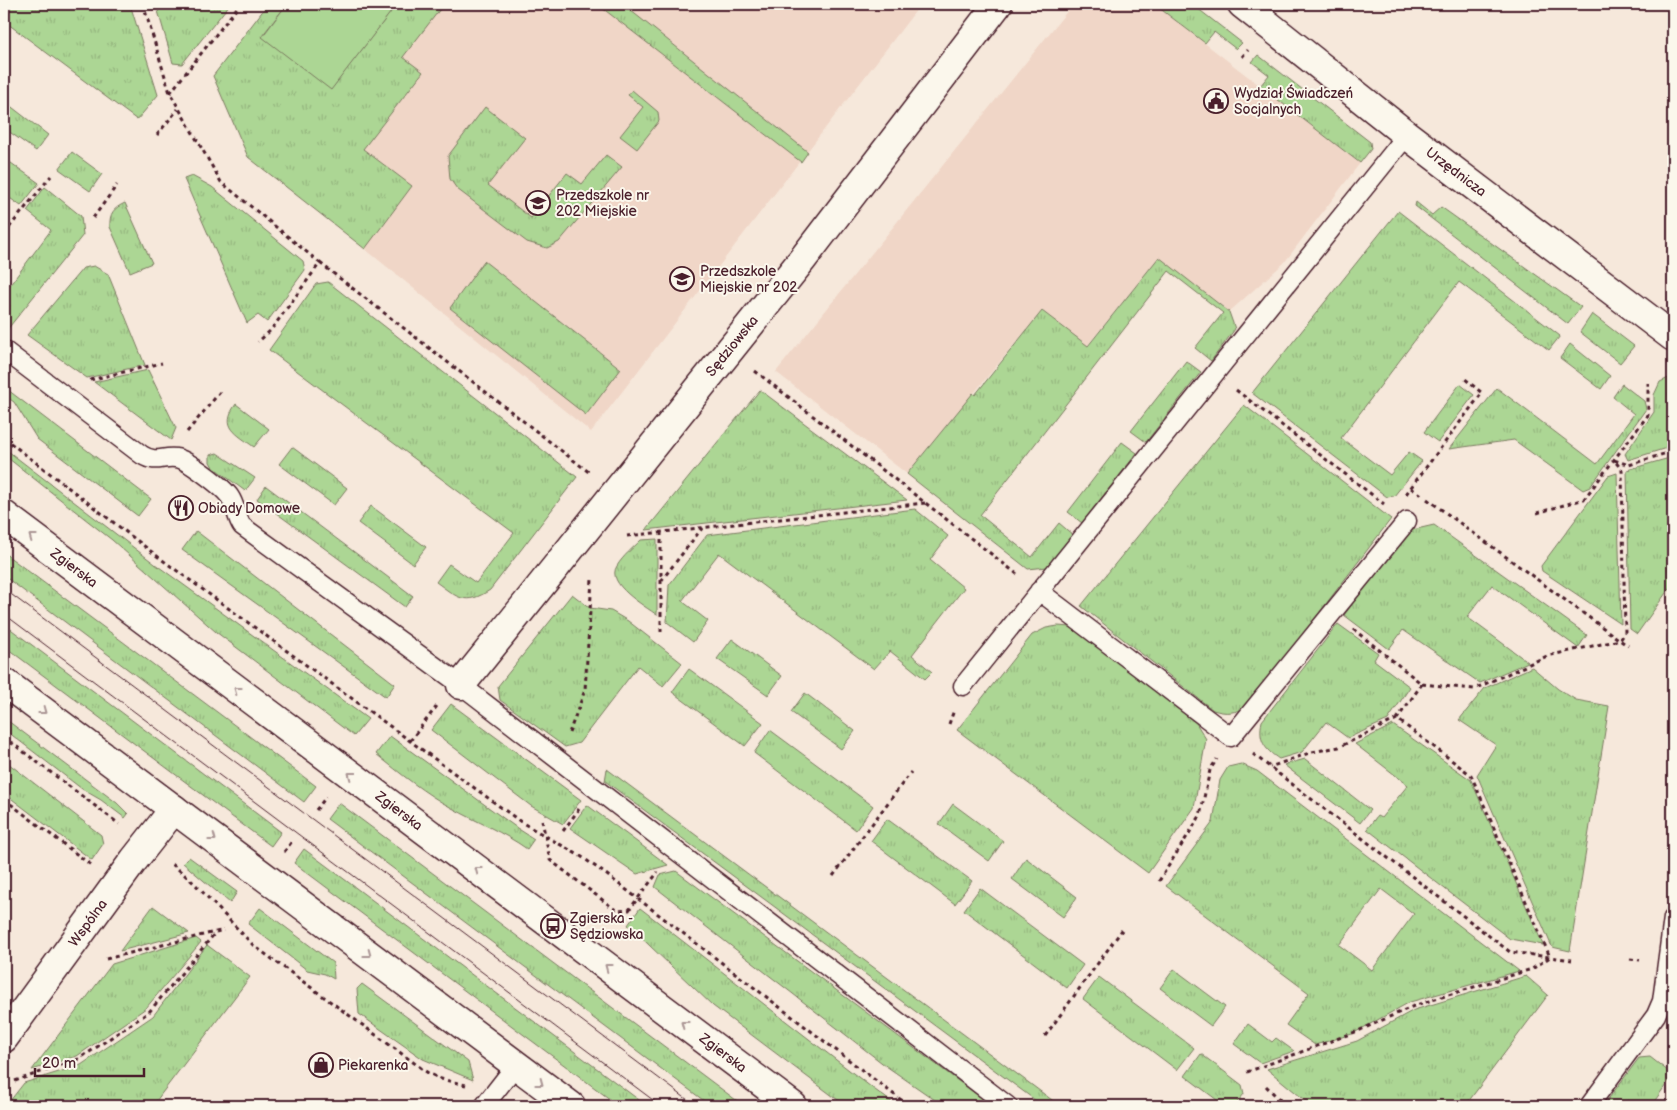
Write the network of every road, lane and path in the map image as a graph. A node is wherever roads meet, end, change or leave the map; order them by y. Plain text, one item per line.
1 (143, 4) edge
2 (240, 4) edge
3 (998, 4) edge
4 (1242, 4) edge
5 (170, 93) junction
6 (178, 110) junction
7 (157, 135) dead end
8 (1407, 135) junction
9 (51, 176) dead end
10 (117, 185) dead end
11 (93, 218) dead end
12 (4, 234) edge
13 (320, 263) junction
14 (1673, 337) edge
15 (258, 342) dead end
16 (4, 350) edge
17 (729, 351) junction
18 (162, 363) dead end
19 (1213, 372) junction
20 (1464, 378) dead end
21 (1648, 383) dead end
22 (54, 388) junction
23 (220, 392) dead end
24 (4, 438) edge
25 (1673, 451) edge
26 (166, 459) junction
27 (1614, 460) junction
28 (1411, 488) junction
29 (614, 492) junction
30 (926, 503) junction
31 (1537, 513) dead end
32 (4, 516) edge
33 (1400, 516) junction
34 (703, 528) junction
35 (661, 532) junction
36 (627, 536) dead end
37 (592, 580) dead end
38 (661, 582) junction
39 (1039, 591) junction
40 (1332, 613) junction
41 (661, 632) dead end
42 (1620, 640) junction
43 (1628, 646) dead end
44 (4, 682) edge
45 (1422, 684) junction
46 (461, 685) junction
47 (963, 686) dead end
48 (1397, 719) junction
49 (4, 737) edge
50 (1231, 737) junction
51 (410, 742) junction
52 (558, 760) junction
53 (1270, 766) junction
54 (911, 772) dead end
55 (328, 794) dead end
56 (4, 799) edge
57 (174, 809) junction
58 (316, 810) dead end
59 (542, 820) dead end
60 (545, 836) junction
61 (293, 840) dead end
62 (146, 845) junction
63 (282, 855) dead end
64 (695, 863) junction
65 (96, 868) dead end
66 (833, 876) dead end
67 (1159, 881) dead end
68 (638, 898) junction
69 (1673, 918) edge
70 (224, 930) dead end
71 (1122, 930) dead end
72 (216, 932) junction
73 (1550, 957) junction
74 (106, 959) dead end
75 (1572, 960) dead end
76 (1045, 1036) dead end
77 (4, 1038) edge
78 (516, 1065) junction
79 (1247, 1072) dead end
80 (14, 1081) dead end
81 (1266, 1086) dead end
82 (486, 1104) edge
83 (571, 1106) edge
84 (793, 1106) edge
85 (909, 1106) edge
86 (1008, 1106) edge
87 (1286, 1106) edge
88 (1589, 1106) edge

1 - 5 path
2 - 5 path
3 - 17 street, Sędziowska
4 - 8 street, Urzędnicza
5 - 6 path
6 - 7 path
6 - 13 path
8 - 14 street, Urzędnicza
8 - 19 lane
9 - 12 path
10 - 11 path
13 - 15 path
13 - 29 path
16 - 22 lane
17 - 29 street, Sędziowska
17 - 30 path
18 - 22 path
19 - 33 path
19 - 39 lane
20 - 28 path
21 - 27 path
22 - 26 lane
23 - 26 path
24 - 51 path
25 - 27 path
26 - 46 lane
27 - 31 path
27 - 42 path
28 - 33 path
28 - 42 path
29 - 46 street, Sędziowska
30 - 34 path
30 - 39 path
84 -> 32 street, Zgierska
33 - 40 lane
34 - 35 path
34 - 38 path
35 - 36 path
35 - 38 path
37 - 52 path
38 - 41 path
39 - 47 lane
39 - 50 lane
40 - 45 path
40 - 50 lane
42 - 43 path
42 - 45 path
44 -> 57 street
45 - 48 path
46 - 51 path
46 - 52 lane
48 - 53 path
48 - 73 path
49 - 62 path
50 - 53 path
50 - 67 path
51 - 60 path
52 - 64 lane
53 - 73 path
54 - 66 path
55 - 58 path
56 - 65 path
57 - 62 street, Wspólna
57 -> 78 street
59 - 60 path
60 - 68 path
60 - 68 path
61 - 63 path
62 - 77 street, Wspólna
62 - 82 path
64 - 68 path
64 - 86 lane
68 - 85 path
69 - 88 lane
70 - 72 path
71 - 76 path
72 - 74 path
72 - 80 path
73 - 75 path
73 - 79 path
78 - 82 lane
78 -> 83 street
81 - 87 path

